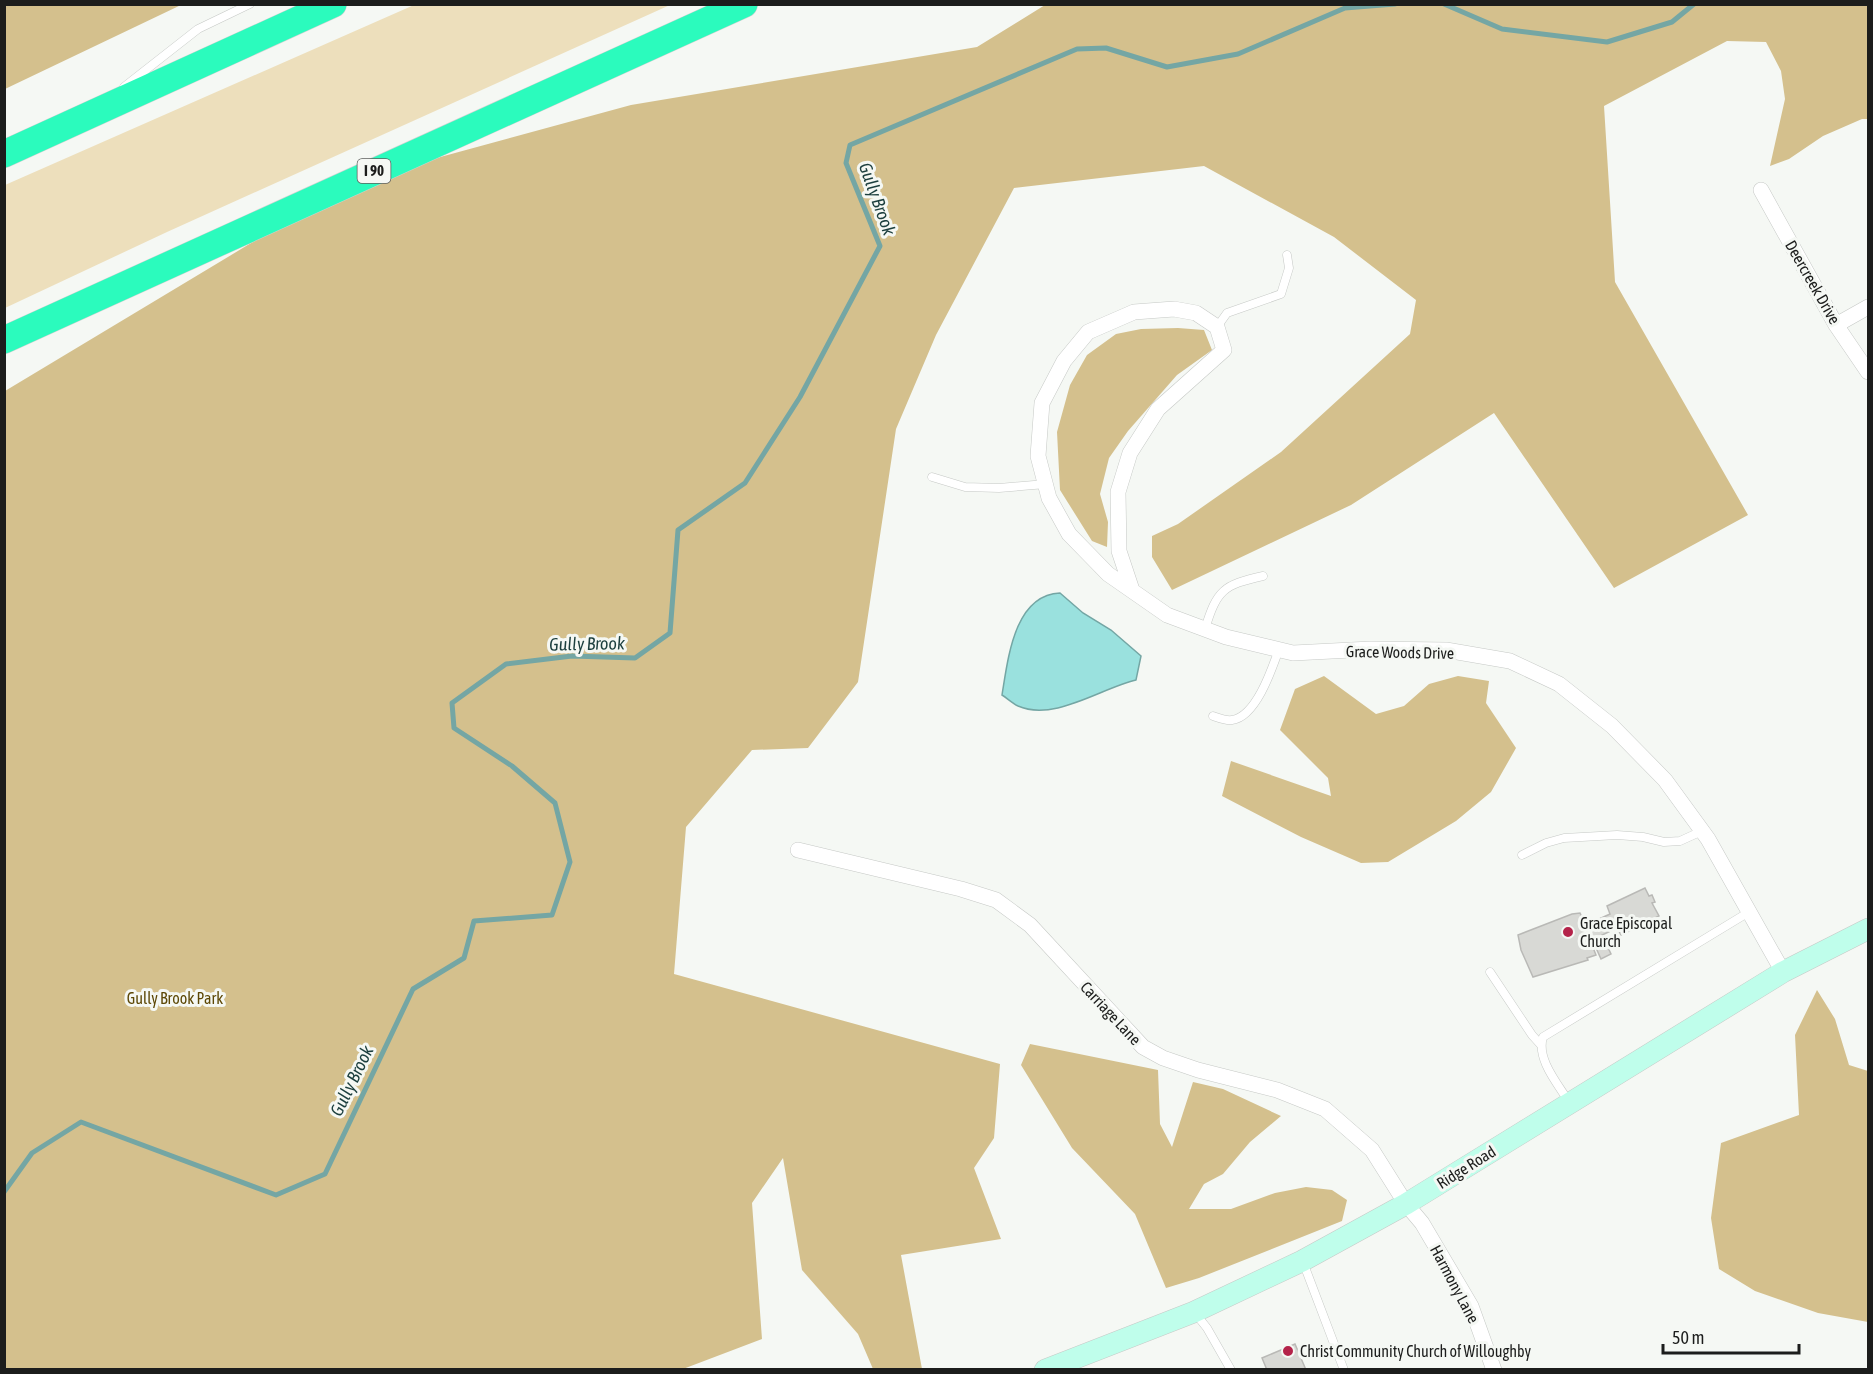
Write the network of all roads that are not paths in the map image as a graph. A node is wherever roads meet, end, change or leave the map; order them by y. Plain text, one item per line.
1 (250, 4) edge
2 (333, 4) edge
3 (744, 4) edge
4 (83, 118) junction
5 (4, 154) edge
6 (1761, 190) dead end
7 (1287, 255) dead end
8 (1869, 307) edge
9 (1836, 325) junction
10 (1218, 327) junction
11 (4, 340) edge
12 (1869, 372) edge
13 (932, 477) dead end
14 (1046, 484) junction
15 (1263, 576) dead end
16 (1132, 590) junction
17 (1205, 629) junction
18 (1279, 650) junction
19 (1213, 716) dead end
20 (1702, 831) junction
21 (798, 850) dead end
22 (1521, 855) dead end
23 (1749, 912) junction
24 (1869, 929) edge
25 (1490, 972) dead end
26 (1783, 972) junction
27 (1541, 1045) junction
28 (1570, 1102) junction
29 (1406, 1204) junction
30 (1302, 1261) junction
31 (1194, 1312) junction
32 (1045, 1370) edge
33 (1231, 1370) edge
34 (1344, 1370) edge
35 (1494, 1370) edge

1 - 4 lane
2 - 4 highway
3 - 11 highway, I 90
4 - 5 highway
6 - 9 street, Deercreek Drive
7 - 10 lane
8 - 9 street
9 - 12 street, Deercreek Drive
10 - 14 street, Grace Woods Drive
10 - 16 street
13 - 14 lane
14 - 16 street, Grace Woods Drive
15 - 17 lane
16 - 17 street, Grace Woods Drive
17 - 18 street, Grace Woods Drive
18 - 19 lane
18 - 20 street, Grace Woods Drive
20 - 22 lane
20 - 23 street, Grace Woods Drive
21 - 29 street, Carriage Lane
23 - 26 street, Grace Woods Drive
23 - 27 lane
24 - 26 main road, Ridge Road
25 - 27 lane
26 - 28 main road, Ridge Road
27 - 28 lane
28 - 29 main road, Ridge Road
29 - 30 main road, Ridge Road
29 - 35 street, Harmony Lane
30 - 31 main road, Ridge Road
30 - 34 lane
31 - 32 main road, Ridge Road
31 - 33 lane

